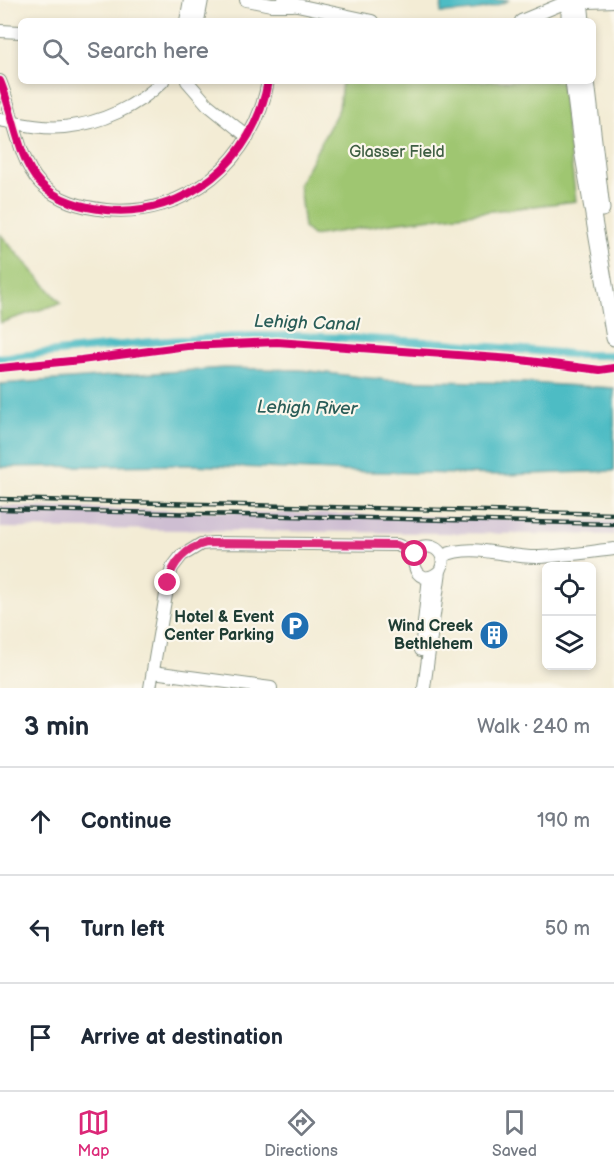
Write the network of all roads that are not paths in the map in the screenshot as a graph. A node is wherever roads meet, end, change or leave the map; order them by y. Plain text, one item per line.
1 (190, 0) edge
2 (202, 0) edge
3 (246, 0) edge
4 (284, 0) edge
5 (614, 0) edge
6 (574, 1) edge
7 (297, 5) junction
8 (187, 18) edge
9 (199, 18) edge
10 (358, 18) edge
11 (528, 18) edge
12 (570, 18) edge
13 (581, 18) edge
14 (0, 31) edge
15 (18, 32) edge
16 (0, 81) edge
17 (159, 84) edge
18 (190, 84) edge
19 (267, 84) edge
20 (573, 84) edge
21 (587, 84) edge
22 (0, 120) edge
23 (14, 123) junction
24 (248, 137) junction
25 (597, 208) junction
26 (614, 280) edge
27 (614, 338) edge
28 (614, 549) edge
29 (416, 553) junction
30 (442, 556) junction
31 (434, 574) junction
32 (153, 672) junction
33 (150, 688) edge
34 (271, 688) edge
35 (417, 688) edge
36 (424, 688) edge

1 - 8 street
2 - 9 street
3 - 7 street
4 - 7 street
5 - 6 street
6 - 11 street
6 - 12 main road
6 - 13 main road
7 - 10 street
14 - 15 street
16 - 23 street
17 - 23 street
18 - 24 street
19 - 24 street
20 - 25 main road
21 - 25 main road
22 - 23 street
23 - 24 street
25 - 26 main road
25 - 27 main road
28 - 30 street
29 - 30 street
29 - 31 street
29 - 32 street
30 - 31 street
31 - 35 street
31 - 36 street
32 - 33 street
32 - 34 street

